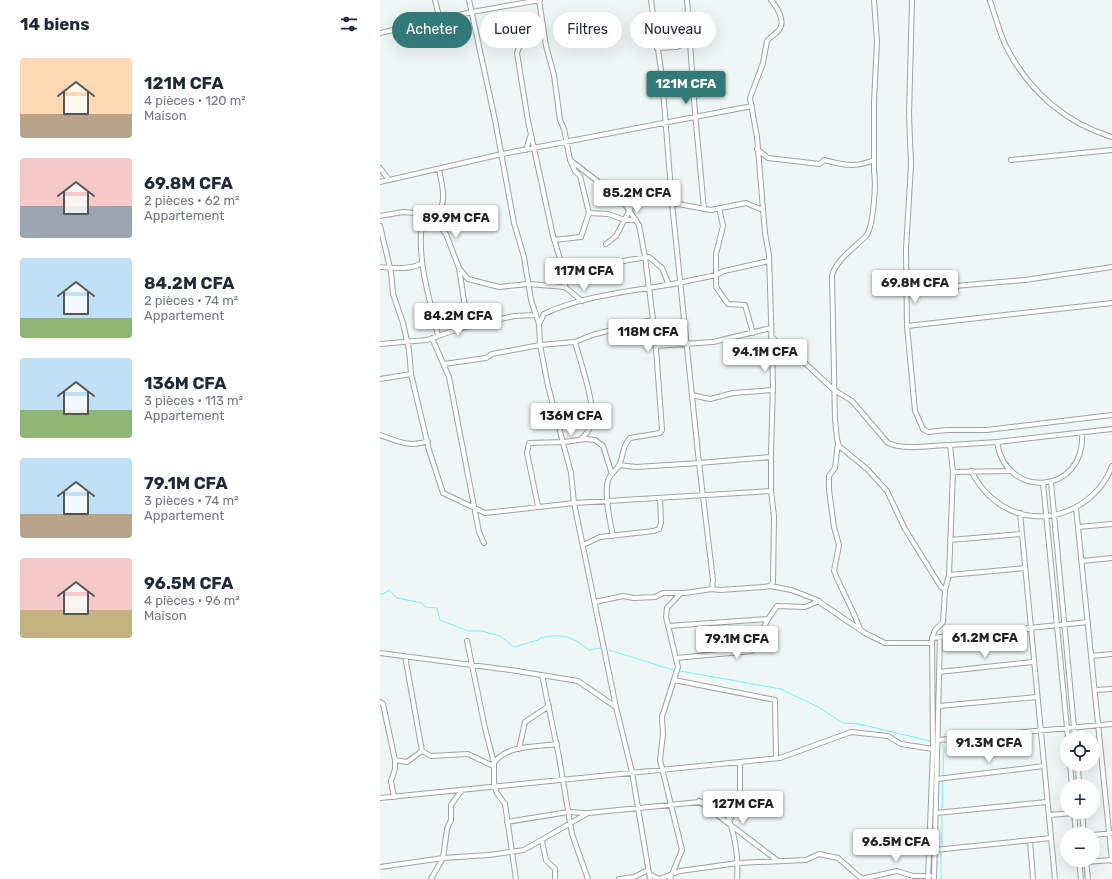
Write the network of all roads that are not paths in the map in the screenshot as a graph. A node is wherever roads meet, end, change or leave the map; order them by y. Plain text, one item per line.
1 (435, 0) edge
2 (469, 0) edge
3 (539, 0) edge
4 (651, 0) edge
5 (687, 0) edge
6 (771, 0) edge
7 (874, 0) edge
8 (912, 0) edge
9 (532, 1) edge
10 (990, 1) edge
11 (438, 12) edge
12 (472, 12) junction
13 (540, 12) edge
14 (652, 12) edge
15 (688, 12) edge
16 (392, 30) edge
17 (380, 33) edge
18 (545, 40) edge
19 (518, 48) edge
20 (657, 48) edge
21 (690, 48) edge
22 (752, 106) junction
23 (695, 117) junction
24 (666, 122) junction
25 (531, 134) junction
26 (1112, 137) edge
27 (567, 142) junction
28 (534, 148) junction
29 (757, 148) junction
30 (526, 150) junction
31 (1112, 150) edge
32 (502, 154) junction
33 (570, 160) junction
34 (874, 160) junction
35 (1010, 160) dead end
36 (380, 168) edge
37 (439, 169) junction
38 (389, 180) junction
39 (380, 182) edge
40 (670, 184) junction
41 (672, 203) junction
42 (719, 208) junction
43 (704, 209) junction
44 (763, 210) junction
45 (630, 212) junction
46 (589, 213) junction
47 (380, 216) edge
48 (427, 220) junction
49 (625, 220) junction
50 (636, 220) junction
51 (380, 226) edge
52 (554, 240) junction
53 (606, 244) dead end
54 (645, 257) junction
55 (769, 261) junction
56 (422, 263) junction
57 (380, 267) edge
58 (1112, 267) edge
59 (390, 268) junction
60 (459, 268) junction
61 (716, 275) junction
62 (906, 282) junction
63 (681, 283) junction
64 (528, 284) junction
65 (550, 285) junction
66 (668, 285) junction
67 (565, 287) junction
68 (649, 289) junction
69 (582, 301) junction
70 (1112, 303) edge
71 (535, 315) junction
72 (652, 320) junction
73 (538, 324) junction
74 (468, 326) junction
75 (907, 326) junction
76 (771, 328) junction
77 (753, 333) junction
78 (438, 336) junction
79 (771, 336) junction
80 (432, 338) junction
81 (406, 342) junction
82 (575, 342) junction
83 (380, 344) edge
84 (540, 345) junction
85 (687, 345) junction
86 (656, 346) junction
87 (444, 364) junction
88 (411, 374) junction
89 (380, 379) edge
90 (773, 390) junction
91 (834, 390) junction
92 (692, 395) junction
93 (1112, 415) edge
94 (1112, 429) edge
95 (1082, 433) junction
96 (380, 435) edge
97 (581, 440) junction
98 (428, 441) junction
99 (564, 442) junction
100 (997, 442) junction
101 (838, 443) junction
102 (950, 445) junction
103 (771, 457) junction
104 (699, 463) junction
105 (619, 465) junction
106 (1112, 466) edge
107 (971, 471) junction
108 (1009, 471) junction
109 (953, 472) junction
110 (612, 474) junction
111 (1050, 482) junction
112 (1043, 483) junction
113 (771, 492) junction
114 (704, 494) junction
115 (660, 498) junction
116 (608, 502) junction
117 (574, 503) junction
118 (538, 506) junction
119 (475, 508) junction
120 (1076, 508) junction
121 (1020, 513) junction
122 (1055, 515) junction
123 (1046, 516) junction
124 (1112, 524) edge
125 (1078, 527) junction
126 (1022, 534) junction
127 (613, 536) junction
128 (950, 540) junction
129 (484, 543) dead end
130 (583, 546) junction
131 (1112, 558) edge
132 (1082, 561) junction
133 (1025, 568) junction
134 (949, 575) junction
135 (770, 586) junction
136 (712, 588) junction
137 (945, 590) junction
138 (681, 593) junction
139 (819, 601) junction
140 (595, 602) junction
141 (768, 619) junction
142 (1088, 622) junction
143 (1065, 625) junction
144 (668, 626) junction
145 (1057, 626) junction
146 (1030, 628) junction
147 (860, 630) junction
148 (940, 637) junction
149 (468, 641) dead end
150 (932, 641) junction
151 (380, 653) edge
152 (1112, 654) edge
153 (405, 656) junction
154 (1091, 656) junction
155 (676, 658) junction
156 (1033, 662) junction
157 (472, 665) junction
158 (939, 672) junction
159 (542, 675) junction
160 (674, 680) junction
161 (1112, 689) edge
162 (1095, 690) junction
163 (1037, 697) junction
164 (380, 702) edge
165 (549, 706) junction
166 (939, 706) junction
167 (616, 707) junction
168 (1112, 724) edge
169 (1098, 725) junction
170 (1067, 728) junction
171 (1074, 728) junction
172 (1040, 731) junction
173 (1067, 731) edge
174 (1074, 731) edge
175 (938, 740) junction
176 (557, 744) junction
177 (519, 749) junction
178 (933, 749) junction
179 (422, 751) junction
180 (776, 758) junction
181 (395, 760) junction
182 (740, 762) junction
183 (493, 765) junction
184 (1044, 766) junction
185 (662, 769) junction
186 (632, 772) junction
187 (937, 779) junction
188 (563, 780) junction
189 (494, 787) junction
190 (462, 790) junction
191 (394, 797) junction
192 (380, 798) edge
193 (740, 798) junction
194 (721, 800) junction
195 (699, 802) junction
196 (1047, 802) junction
197 (669, 804) junction
198 (638, 807) junction
199 (568, 812) junction
200 (588, 813) junction
201 (936, 813) junction
202 (1060, 814) edge
203 (1048, 815) junction
204 (730, 819) junction
205 (507, 822) junction
206 (571, 824) junction
207 (732, 827) junction
208 (1111, 833) edge
209 (1100, 834) edge
210 (1051, 838) junction
211 (1030, 840) junction
212 (542, 841) junction
213 (935, 850) junction
214 (511, 852) junction
215 (443, 858) junction
216 (1100, 860) edge
217 (1112, 860) edge
218 (778, 861) junction
219 (738, 863) junction
220 (380, 867) edge
221 (1080, 867) edge
222 (1087, 867) edge
223 (584, 868) junction
224 (649, 874) edge
225 (672, 874) junction
226 (934, 877) edge
227 (928, 878) edge
228 (431, 879) edge
229 (516, 879) edge
230 (554, 879) edge
231 (584, 879) edge
232 (588, 879) edge
233 (619, 879) edge
234 (670, 879) edge
235 (737, 879) edge
236 (862, 879) edge
237 (1033, 879) edge
238 (1055, 879) edge
239 (1081, 879) edge
240 (1088, 879) edge

1 - 11 street
2 - 12 street
3 - 9 street
3 - 13 street
4 - 14 street
5 - 15 street
6 - 22 street
7 - 34 street
8 - 62 street
9 - 12 street
10 - 26 street
12 - 32 street
16 - 17 street
18 - 27 street
19 - 25 street
20 - 24 street
21 - 23 street
22 - 23 street
22 - 29 street
23 - 24 street
23 - 43 street
24 - 27 street
24 - 40 street
25 - 28 street
25 - 30 street
27 - 28 street
27 - 33 street
28 - 30 street
28 - 52 street
29 - 34 street
29 - 44 street
30 - 32 street
31 - 35 street
32 - 37 street
32 - 64 street
33 - 45 street
33 - 46 street
34 - 91 street
36 - 38 street
37 - 38 street
37 - 48 street
38 - 39 street
40 - 41 street
40 - 45 street
41 - 43 street
41 - 63 street
42 - 43 street
42 - 44 street
42 - 61 street
44 - 55 street
45 - 49 street
45 - 50 street
46 - 49 street
46 - 52 street
47 - 48 street
48 - 56 street
48 - 60 street
49 - 50 street
49 - 53 street
50 - 54 street
51 - 59 street
52 - 65 street
54 - 66 street
54 - 67 street
54 - 68 street
55 - 61 street
55 - 76 street
56 - 59 street
56 - 78 street
57 - 59 street
58 - 62 street
59 - 81 street
60 - 64 street
60 - 74 street
61 - 63 street
61 - 77 street
62 - 75 street
63 - 66 street
63 - 85 street
64 - 65 street
64 - 71 street
65 - 67 street
66 - 68 street
67 - 69 street
68 - 69 street
68 - 72 street
69 - 73 street
70 - 75 street
71 - 73 street
71 - 74 street
72 - 82 street
72 - 86 street
73 - 84 street
74 - 78 street
75 - 93 street
76 - 77 street
76 - 79 street
77 - 85 street
78 - 80 street
79 - 90 street
79 - 91 street
80 - 81 street
80 - 87 street
81 - 83 street
81 - 88 street
82 - 84 street
82 - 97 street
84 - 87 street
84 - 99 street
85 - 86 street
85 - 92 street
86 - 105 street
87 - 119 street
88 - 89 street
88 - 98 street
90 - 92 street
90 - 103 street
91 - 101 street
91 - 102 street
92 - 104 street
94 - 95 street
95 - 100 street
95 - 111 street
96 - 98 street
97 - 99 street
97 - 110 street
98 - 119 street
99 - 117 street
99 - 118 street
100 - 102 street
100 - 108 street
101 - 137 street
101 - 147 street
102 - 109 street
103 - 104 street
103 - 113 street
104 - 105 street
104 - 114 street
105 - 110 street
106 - 120 street
107 - 108 street
107 - 109 street
107 - 121 street
108 - 112 street
109 - 128 street
110 - 116 street
111 - 112 street
111 - 122 street
112 - 123 street
113 - 114 street
113 - 135 street
114 - 115 street
114 - 136 street
115 - 116 street
115 - 127 street
116 - 117 street
116 - 127 street
117 - 118 street
117 - 130 street
118 - 119 street
119 - 129 street
120 - 122 street
120 - 125 street
121 - 123 street
121 - 126 street
122 - 123 street
122 - 143 street
123 - 145 street
124 - 125 street
125 - 132 street
126 - 128 street
126 - 133 street
127 - 130 street
128 - 134 street
130 - 140 street
131 - 132 street
132 - 142 street
133 - 134 street
133 - 146 street
134 - 137 street
135 - 136 street
135 - 139 street
136 - 138 street
137 - 150 street
138 - 140 street
138 - 144 street
139 - 141 street
139 - 147 street
140 - 167 street
141 - 144 street
141 - 155 street
142 - 143 street
142 - 154 street
143 - 145 street
143 - 171 street
144 - 155 street
145 - 146 street
145 - 170 street
146 - 148 street
146 - 156 street
147 - 150 street
148 - 150 street
148 - 158 street
149 - 157 street
150 - 178 street
151 - 153 street
152 - 154 street
153 - 157 street
153 - 179 street
154 - 162 street
155 - 160 street
156 - 158 street
156 - 163 street
157 - 159 street
157 - 183 street
158 - 166 street
159 - 165 street
159 - 167 street
160 - 180 street
160 - 185 street
161 - 162 street
162 - 169 street
163 - 166 street
163 - 172 street
164 - 181 street
165 - 176 street
165 - 177 street
166 - 175 street
167 - 186 street
168 - 169 street
169 - 171 street
169 - 208 street
170 - 171 street
170 - 172 street
170 - 173 street
171 - 174 street
172 - 175 street
172 - 184 street
175 - 187 street
176 - 177 street
176 - 188 street
177 - 183 street
178 - 180 street
178 - 227 street
179 - 181 street
179 - 183 street
180 - 182 street
181 - 191 street
182 - 185 street
182 - 193 street
183 - 189 street
184 - 187 street
184 - 196 street
185 - 186 street
185 - 197 street
186 - 188 street
186 - 198 street
187 - 201 street
188 - 189 street
188 - 199 street
189 - 190 street
189 - 205 street
190 - 191 street
190 - 215 street
191 - 192 street
193 - 194 street
193 - 204 street
194 - 195 street
194 - 204 street
195 - 197 street
195 - 207 street
196 - 201 street
196 - 203 street
197 - 198 street
197 - 225 street
198 - 200 street
198 - 224 street
199 - 200 street
199 - 205 street
199 - 206 street
200 - 206 street
201 - 213 street
202 - 203 street
203 - 210 street
204 - 207 street
205 - 214 street
206 - 212 street
206 - 223 street
207 - 218 street
207 - 219 street
208 - 209 street
208 - 217 street
210 - 211 street
210 - 238 street
211 - 213 street
211 - 237 street
212 - 214 street
212 - 230 street
213 - 226 street
214 - 215 street
214 - 229 street
215 - 220 street
215 - 228 street
216 - 217 street
218 - 219 street
218 - 236 street
219 - 225 street
219 - 235 street
221 - 239 street
222 - 240 street
223 - 231 street
223 - 232 street
224 - 225 street
224 - 233 street
225 - 234 street
226 - 227 street
227 - 236 street

